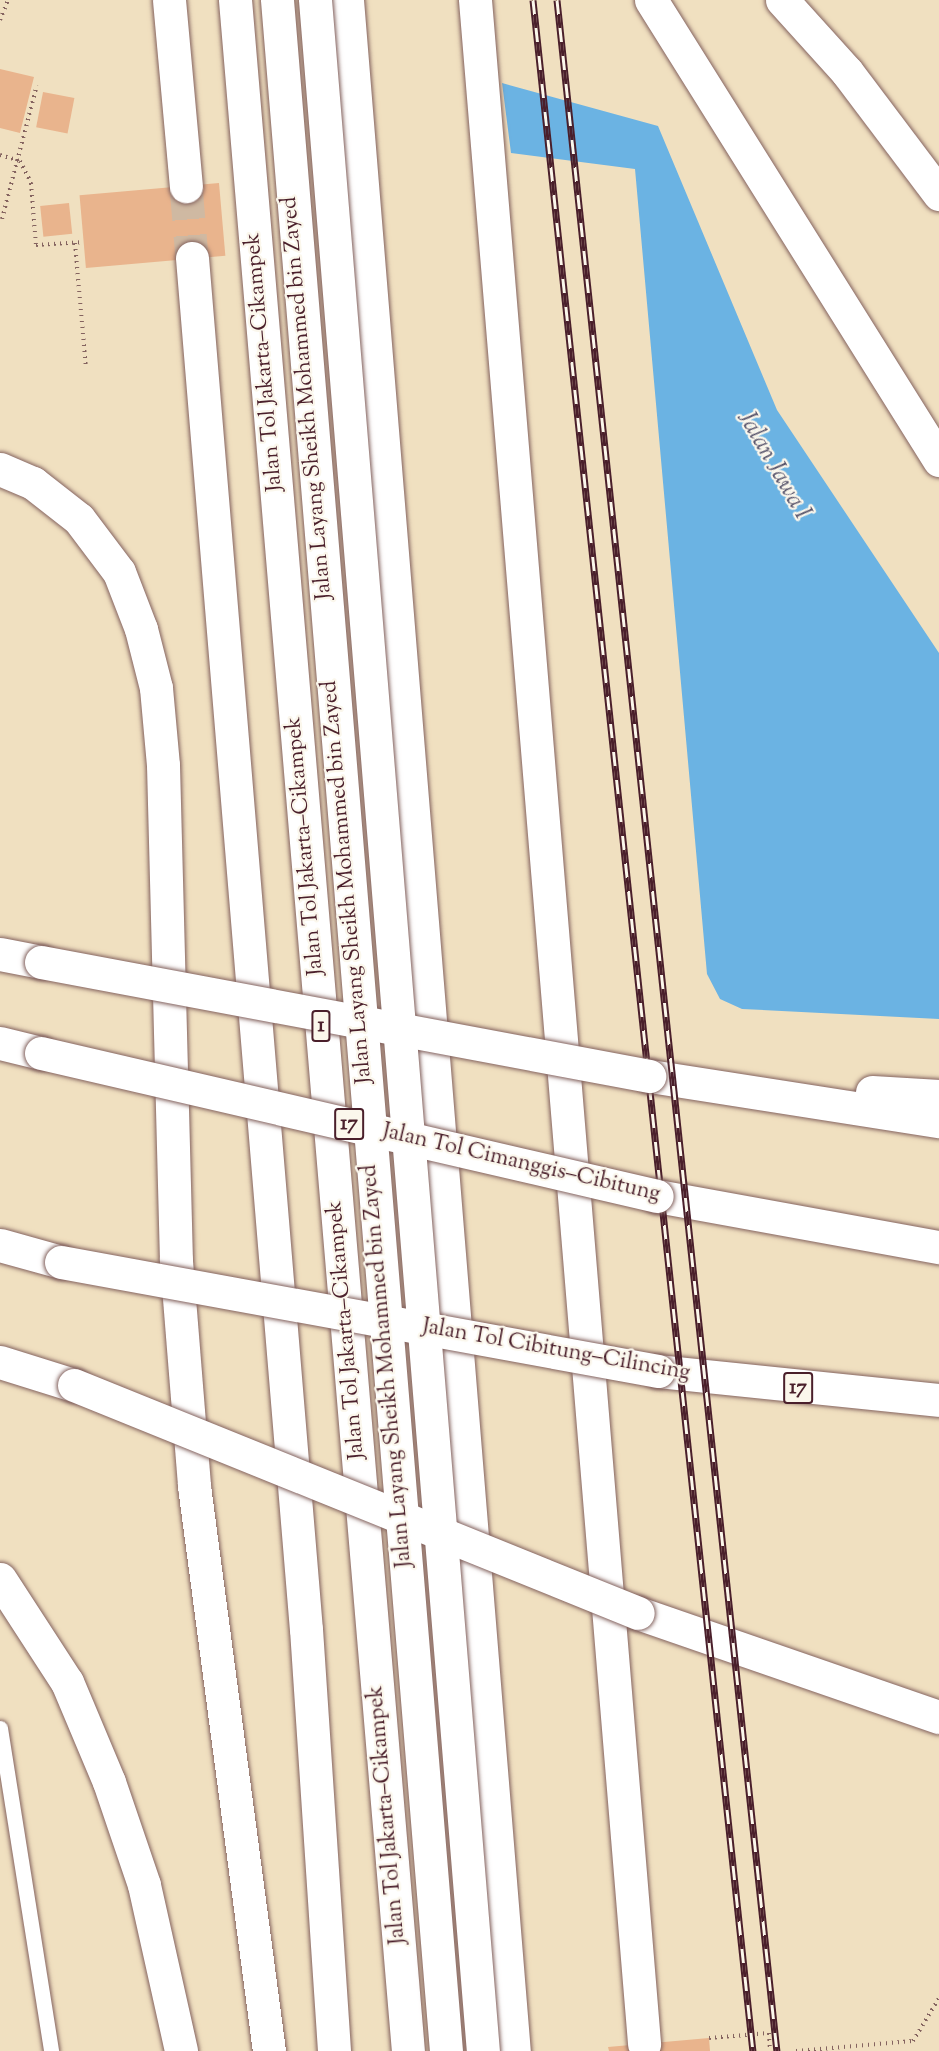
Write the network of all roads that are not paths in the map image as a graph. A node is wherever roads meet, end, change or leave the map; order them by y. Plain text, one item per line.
1 (169, 0) edge
2 (235, 0) edge
3 (277, 0) edge
4 (315, 0) edge
5 (347, 0) edge
6 (475, 0) edge
7 (651, 0) edge
8 (782, 0) edge
9 (846, 72) junction
10 (939, 156) edge
11 (186, 186) tunnel mouth
12 (939, 194) edge
13 (335, 251) junction
14 (296, 252) junction
15 (192, 258) tunnel mouth
16 (939, 459) edge
17 (0, 469) edge
18 (0, 954) edge
19 (0, 1043) edge
20 (650, 1076) junction
21 (939, 1096) edge
22 (939, 1121) edge
23 (0, 1245) edge
24 (939, 1247) edge
25 (0, 1362) edge
26 (939, 1400) edge
27 (0, 1579) edge
28 (939, 1717) edge
29 (0, 1728) edge
30 (644, 2044) dead end
31 (51, 2051) edge
32 (181, 2051) edge
33 (269, 2051) edge
34 (334, 2051) edge
35 (408, 2051) edge
36 (446, 2051) edge
37 (483, 2051) edge
38 (514, 2051) edge

1 - 11 highway
2 - 35 highway, Jalan Tol Jakarta–Cikampek / 1
3 - 14 highway, Jalan Layang Sheikh Mohammed bin Zayed / 1, bridge
4 - 13 highway, Jalan Layang Sheikh Mohammed bin Zayed, bridge
5 - 38 highway
6 - 30 highway
7 - 16 highway
8 - 9 highway
9 - 10 highway
9 - 12 highway
13 - 14 lane
13 - 37 highway, Jalan Layang Sheikh Mohammed bin Zayed, bridge
14 - 36 highway, Jalan Layang Sheikh Mohammed bin Zayed / 1, bridge
15 - 34 highway
17 - 33 highway
18 - 20 highway, bridge
19 - 24 highway, Jalan Tol Cimanggis–Cibitung / 17, bridge
20 - 21 highway
20 - 22 highway
23 - 26 highway, Jalan Tol Cibitung–Cilincing / 17, bridge
25 - 28 highway, bridge
27 - 32 highway
29 - 31 lane

